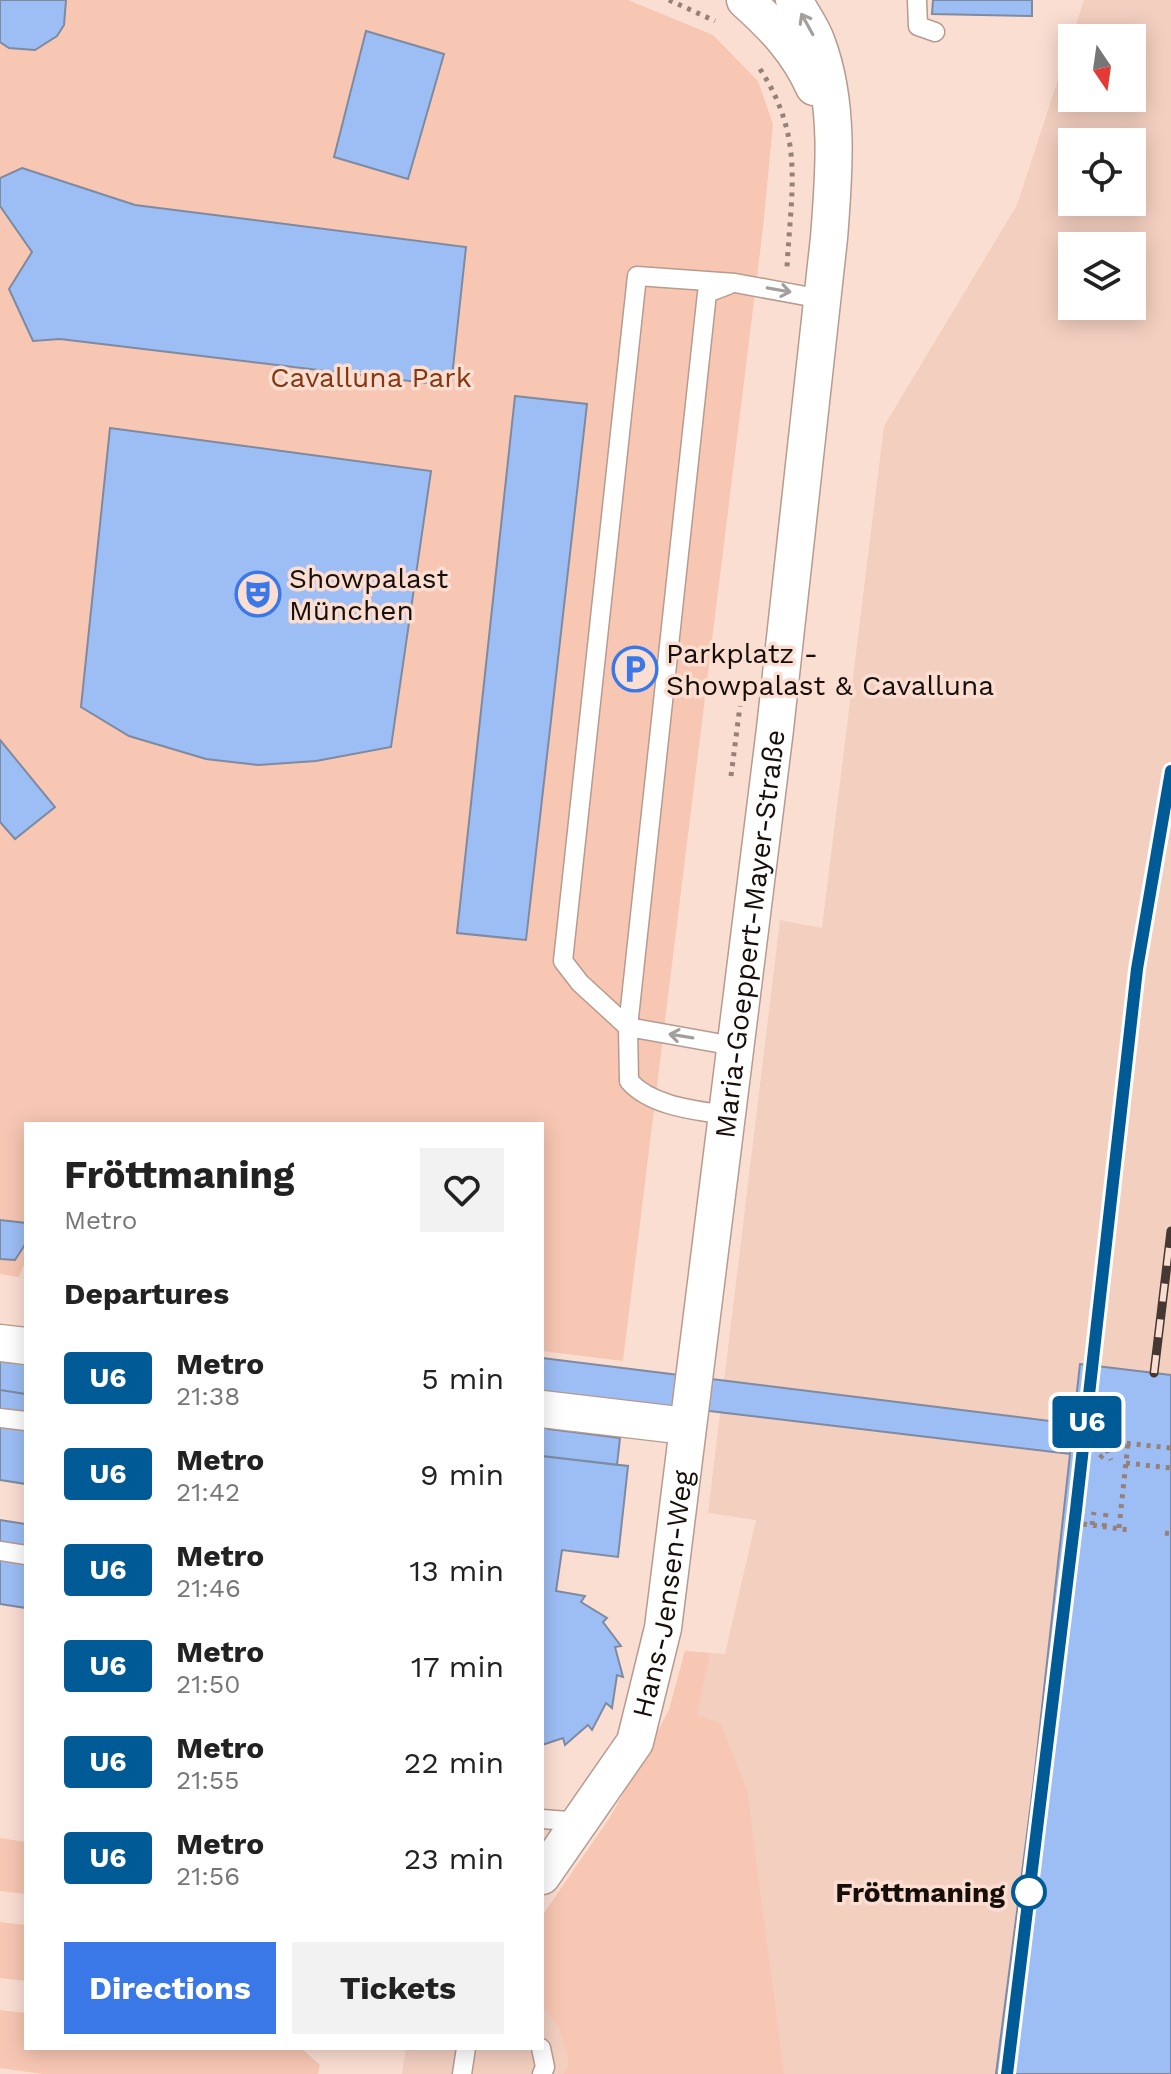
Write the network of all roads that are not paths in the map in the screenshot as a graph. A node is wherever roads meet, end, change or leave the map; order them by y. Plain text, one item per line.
1 (794, 0) edge
2 (917, 0) edge
3 (735, 14) edge
4 (935, 32) dead end
5 (832, 154) junction
6 (735, 283) junction
7 (822, 299) junction
8 (628, 1027) junction
9 (734, 1046) junction
10 (726, 1115) junction
11 (0, 1343) edge
12 (24, 1346) edge
13 (544, 1409) edge
14 (0, 1418) edge
15 (24, 1421) edge
16 (686, 1426) junction
17 (0, 1551) edge
18 (24, 1555) edge
19 (544, 1819) edge
20 (582, 1822) junction
21 (544, 1873) edge
22 (466, 2050) edge
23 (541, 2050) edge
24 (462, 2074) edge
25 (542, 2074) edge

5 -> 1 street, Maria-Goeppert-Mayer-Straße
2 - 4 lane
3 - 5 street, Maria-Goeppert-Mayer-Straße
5 - 7 street, Maria-Goeppert-Mayer-Straße
6 -> 7 lane
6 - 8 lane
6 - 8 lane
7 - 9 street, Maria-Goeppert-Mayer-Straße
9 -> 8 lane
8 - 10 lane
9 - 10 street, Maria-Goeppert-Mayer-Straße
10 - 16 street, Maria-Goeppert-Mayer-Straße
11 - 12 street
13 - 16 street
14 - 15 lane
16 - 20 street, Hans-Jensen-Weg
17 - 18 lane
19 - 20 lane
20 - 21 street, Hans-Jensen-Weg
22 - 24 lane
23 - 25 lane

